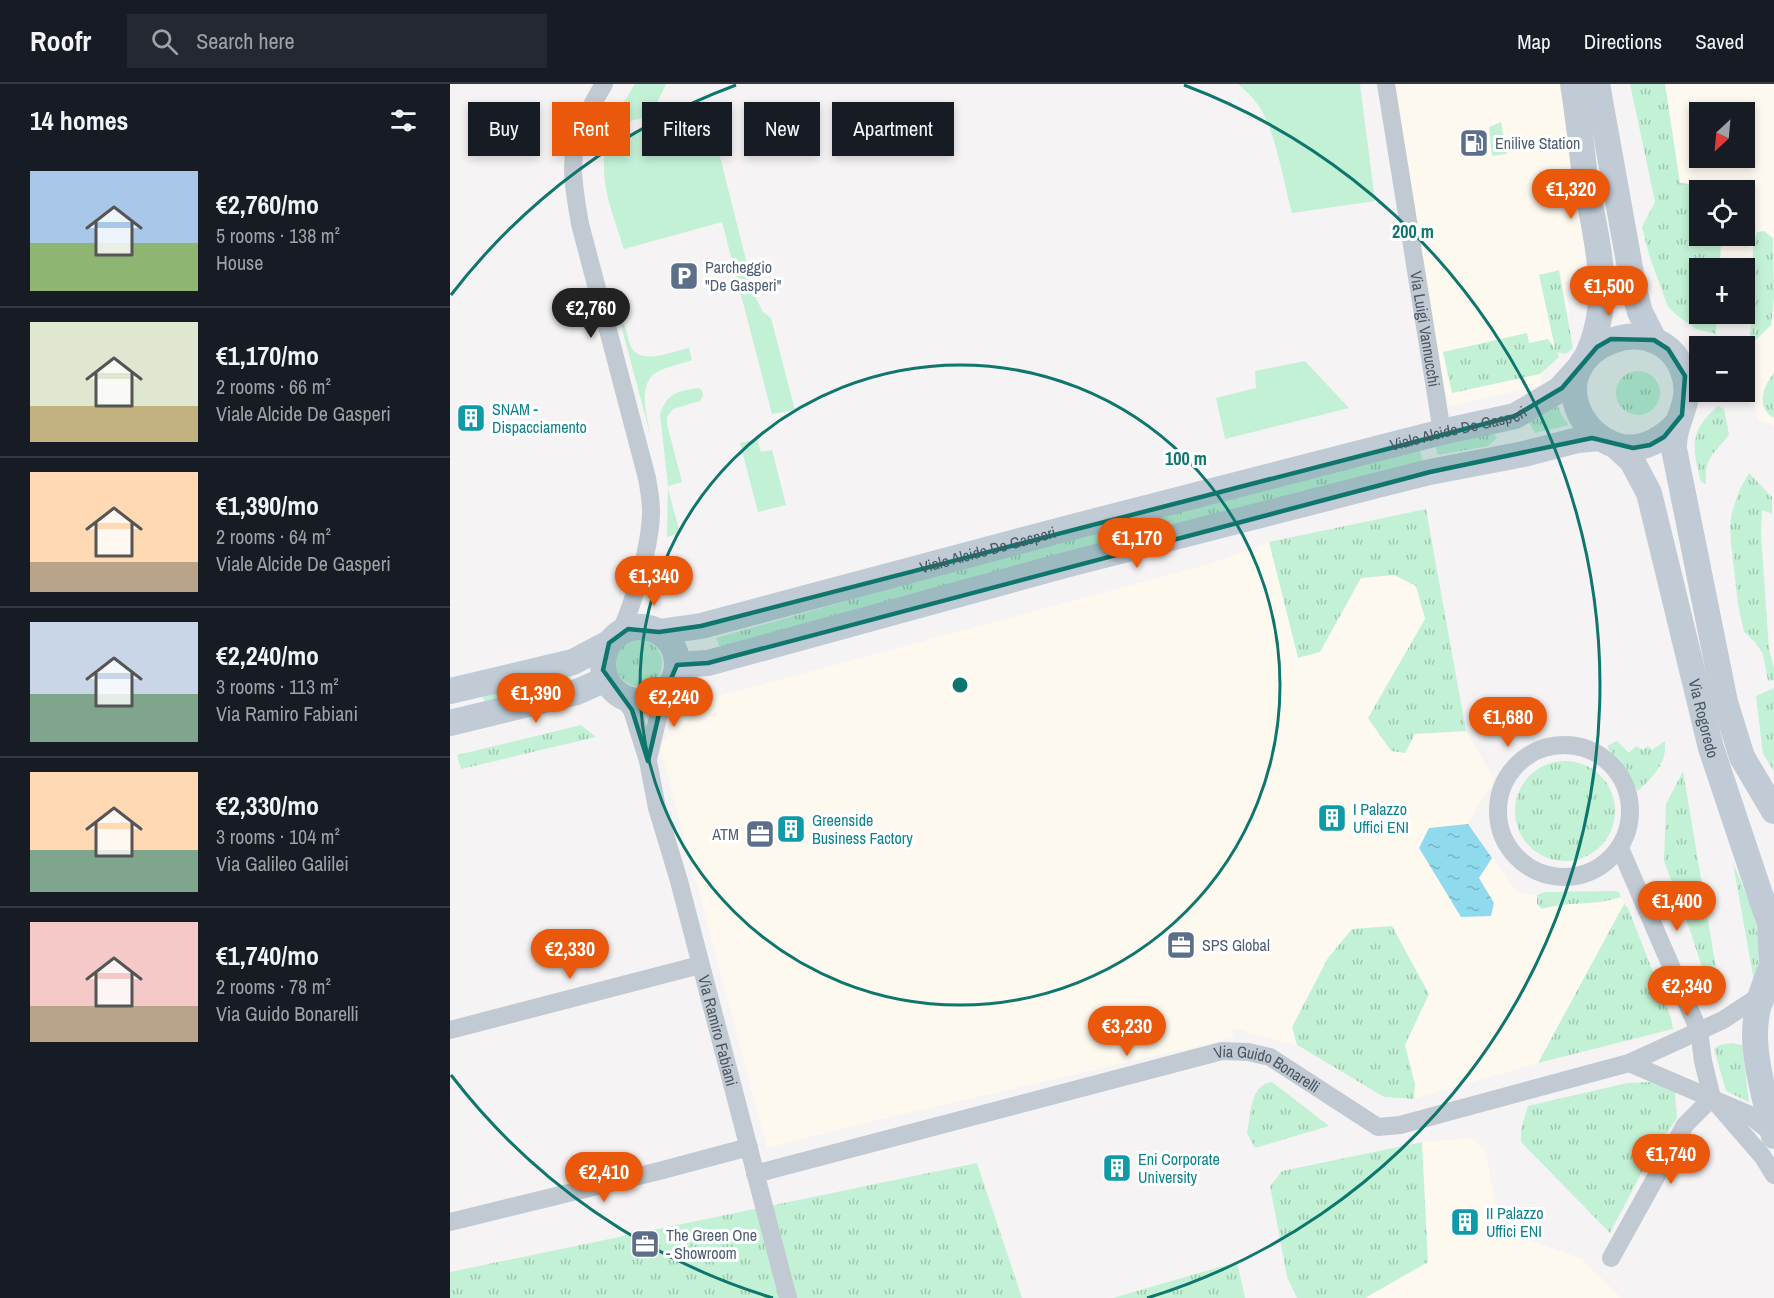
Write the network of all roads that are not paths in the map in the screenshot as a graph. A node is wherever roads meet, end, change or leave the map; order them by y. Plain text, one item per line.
1 (604, 84) edge
2 (1386, 84) edge
3 (1573, 84) edge
4 (1598, 84) edge
5 (1654, 340) junction
6 (1583, 363) junction
7 (1676, 425) junction
8 (1442, 432) junction
9 (1608, 442) junction
10 (631, 629) junction
11 (675, 674) junction
12 (614, 687) junction
13 (452, 690) edge
14 (456, 721) edge
15 (648, 761) junction
16 (1751, 775) junction
17 (1774, 801) edge
18 (1774, 811) edge
19 (1620, 848) junction
20 (700, 966) junction
21 (1767, 987) edge
22 (450, 1030) edge
23 (1700, 1031) junction
24 (1629, 1063) junction
25 (1712, 1098) junction
26 (1774, 1135) edge
27 (748, 1147) junction
28 (755, 1174) junction
29 (1774, 1175) edge
30 (450, 1222) edge
31 (1611, 1258) dead end
32 (788, 1298) edge

1 - 10 street
2 - 8 street, Via Luigi Vannucchi
3 - 6 street
4 - 5 street
5 - 6 street
5 - 7 street
6 - 8 street, Viale Alcide De Gasperi
6 - 9 street
7 - 9 street
7 - 16 street
8 - 10 street, Viale Alcide De Gasperi
9 - 11 street
9 - 21 street, Via Rogoredo
10 - 11 street
10 - 12 street
10 - 13 street, Viale Alcide De Gasperi
11 - 12 street
11 - 15 street, Via Ramiro Fabiani
12 - 14 street
12 - 15 street, Via Ramiro Fabiani
13 - 14 street
15 - 20 street, Via Ramiro Fabiani
16 - 17 street
16 - 18 street
19 - 19 street
19 - 23 street
20 - 22 street
20 - 27 street, Via Ramiro Fabiani
21 - 23 street, Via Guido Bonarelli
21 - 26 street, Via Rogoredo
23 - 24 street, Via Guido Bonarelli
23 - 25 street
24 - 25 street
24 - 28 street, Via Guido Bonarelli
25 - 26 street
25 - 29 street
25 - 31 street
27 - 28 street, Via Ramiro Fabiani
27 - 30 street
28 - 32 street, Via Ramiro Fabiani

